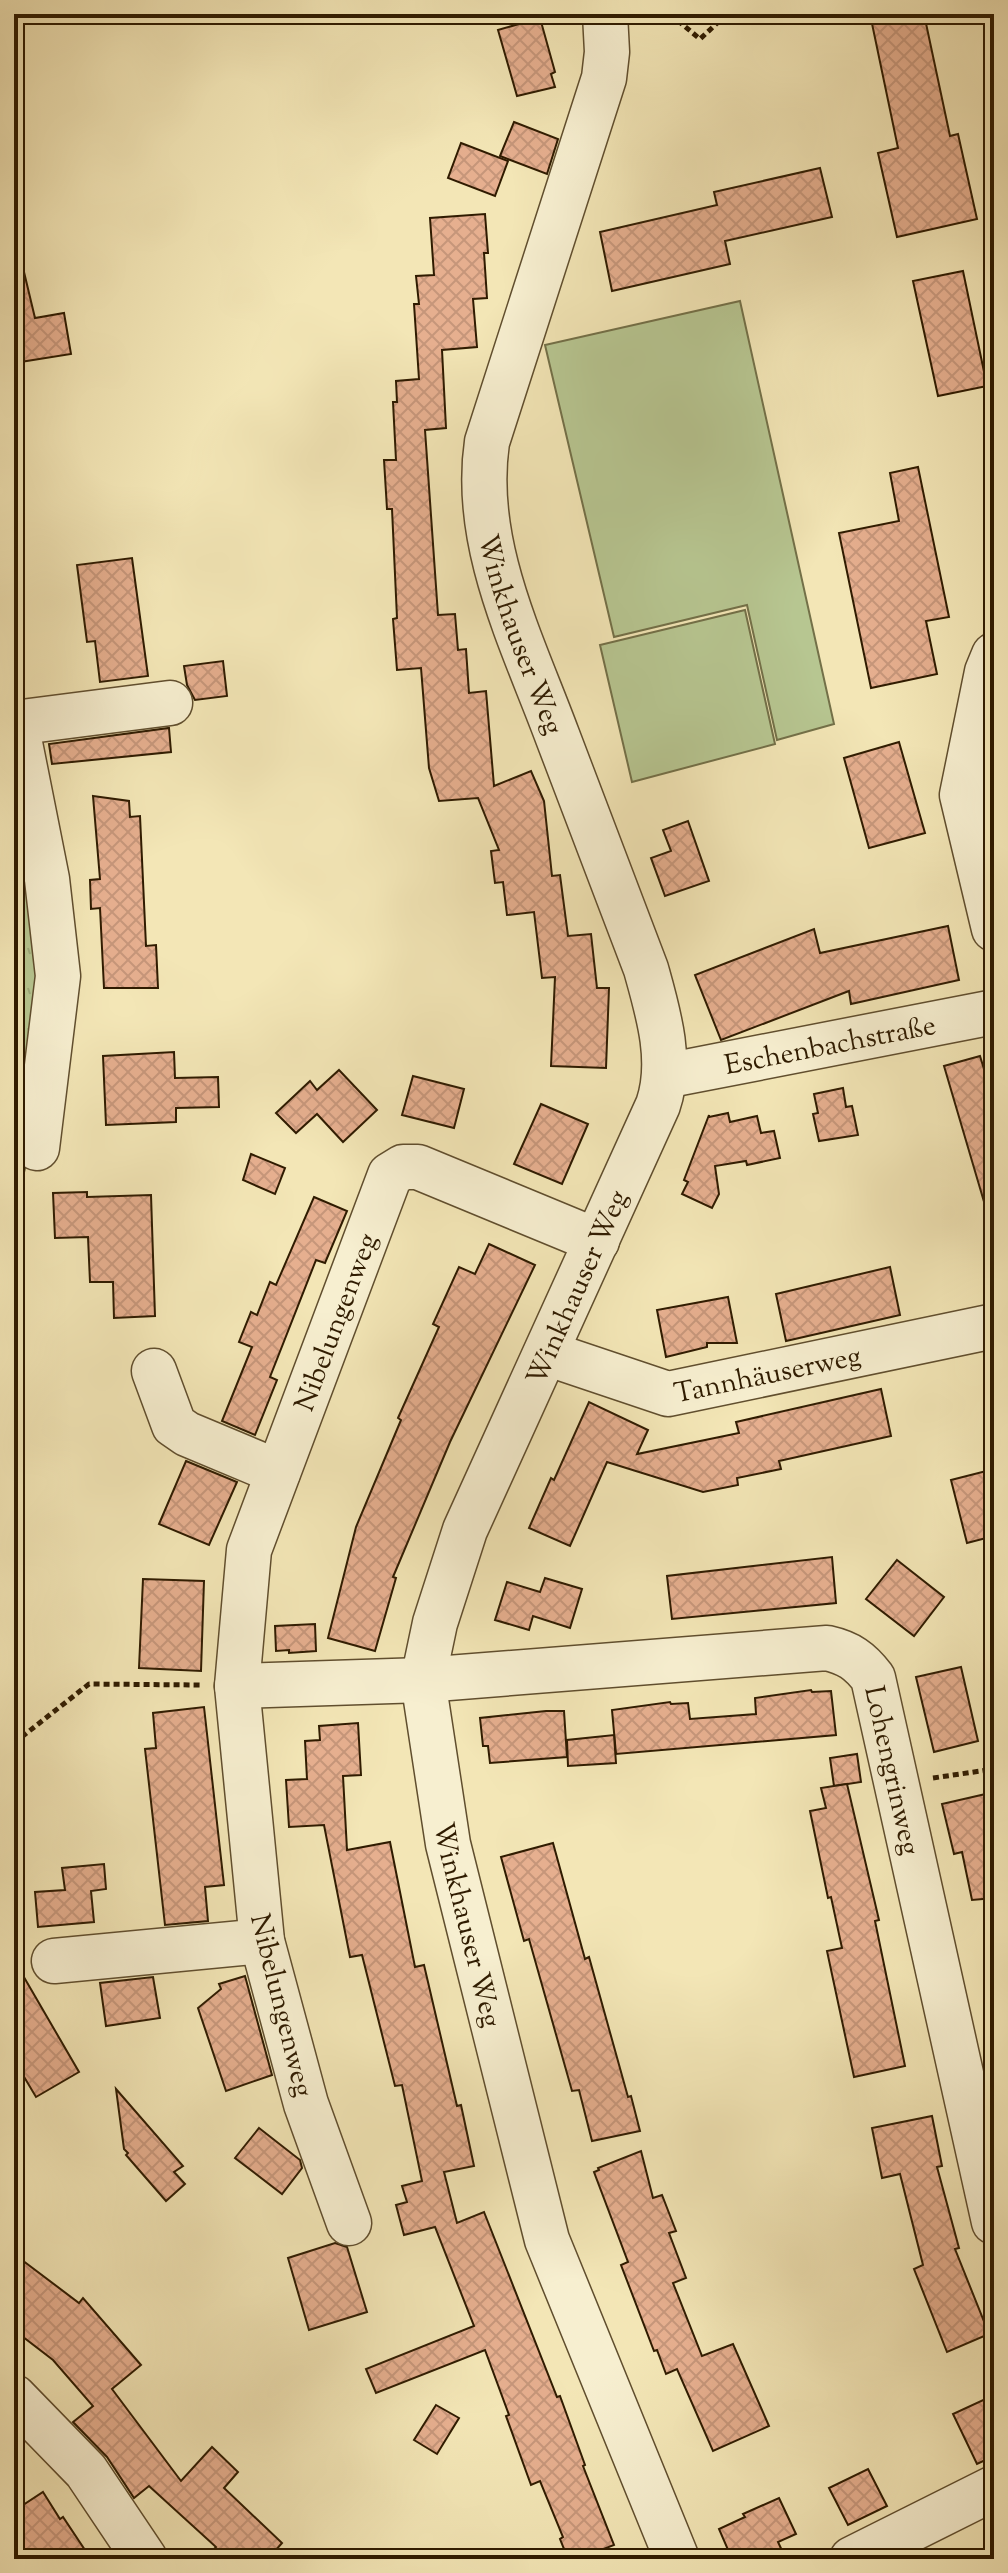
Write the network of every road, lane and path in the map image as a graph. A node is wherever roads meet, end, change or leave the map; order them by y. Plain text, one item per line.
1 (605, 14) edge
2 (670, 14) edge
3 (727, 14) edge
4 (992, 666) edge
5 (170, 703) dead end
6 (15, 723) edge
7 (994, 929) edge
8 (994, 1012) edge
9 (665, 1076) junction
10 (37, 1148) dead end
11 (597, 1241) junction
12 (994, 1326) edge
13 (546, 1353) junction
14 (154, 1371) dead end
15 (278, 1472) junction
16 (423, 1680) junction
17 (237, 1686) junction
18 (14, 1743) edge
19 (994, 1769) edge
20 (897, 1783) junction
21 (262, 1941) junction
22 (54, 1961) dead end
23 (994, 2222) edge
24 (349, 2223) dead end
25 (14, 2397) edge
26 (994, 2488) edge
27 (145, 2559) edge
28 (677, 2559) edge
29 (852, 2559) edge

1 - 9 street, Winkhauser Weg
2 - 3 path
4 - 7 street
5 - 6 street
6 - 10 street
8 - 9 street, Eschenbachstraße
9 - 11 street, Winkhauser Weg
11 - 13 street, Winkhauser Weg
11 - 15 street, Nibelungenweg
12 - 13 street, Tannhäuserweg
13 - 16 street, Winkhauser Weg
14 - 15 street
15 - 17 street, Nibelungenweg
16 - 17 street
16 - 20 street, Lohengrinweg
16 - 28 street, Winkhauser Weg
17 - 18 path
17 - 21 street, Nibelungenweg
19 - 20 path
20 - 23 street, Lohengrinweg
21 - 22 street
21 - 24 street, Nibelungenweg
25 - 27 street
26 - 29 street

